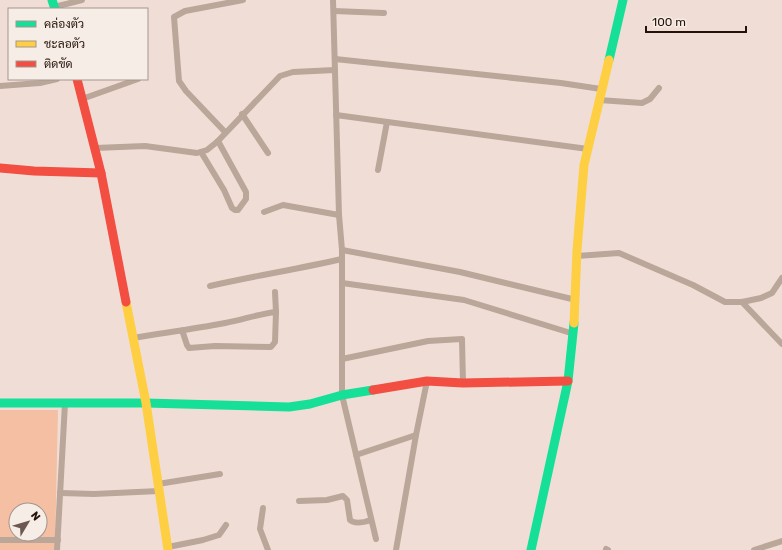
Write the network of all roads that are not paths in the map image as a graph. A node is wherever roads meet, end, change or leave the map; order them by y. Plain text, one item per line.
1 (82, 0) edge
2 (243, 0) edge
3 (333, 0) edge
4 (624, 0) edge
5 (54, 6) edge
6 (334, 11) junction
7 (384, 13) dead end
8 (335, 59) junction
9 (335, 70) junction
10 (53, 80) edge
11 (77, 80) edge
12 (135, 80) edge
13 (0, 86) edge
14 (658, 88) dead end
15 (601, 89) junction
16 (82, 99) junction
17 (599, 100) junction
18 (242, 114) junction
19 (336, 115) junction
20 (387, 122) junction
21 (225, 132) junction
22 (218, 141) junction
23 (95, 148) junction
24 (588, 149) junction
25 (201, 152) junction
26 (268, 153) dead end
27 (0, 168) edge
28 (378, 170) dead end
29 (101, 173) junction
30 (264, 212) dead end
31 (339, 216) junction
32 (342, 250) junction
33 (577, 256) junction
34 (342, 259) junction
35 (782, 278) edge
36 (342, 283) junction
37 (210, 286) dead end
38 (780, 289) edge
39 (274, 292) dead end
40 (576, 300) junction
41 (742, 302) junction
42 (276, 312) junction
43 (182, 330) junction
44 (574, 334) junction
45 (782, 334) edge
46 (133, 338) junction
47 (780, 342) edge
48 (342, 359) junction
49 (428, 381) junction
50 (568, 381) junction
51 (463, 383) junction
52 (342, 395) junction
53 (0, 403) edge
54 (65, 403) junction
55 (146, 403) junction
56 (416, 435) junction
57 (356, 455) junction
58 (220, 474) dead end
59 (159, 487) junction
60 (60, 493) junction
61 (299, 501) dead end
62 (263, 508) dead end
63 (371, 520) junction
64 (226, 524) dead end
65 (376, 539) dead end
66 (0, 540) edge
67 (58, 540) junction
68 (782, 541) edge
69 (168, 549) edge
70 (57, 550) edge
71 (268, 550) edge
72 (396, 550) edge
73 (531, 550) edge
74 (754, 550) edge

1 - 5 street
2 - 21 street
3 - 6 street
4 - 15 street
6 - 7 street
6 - 8 street
8 - 9 street
8 - 15 street
9 - 18 street
9 - 19 street
10 - 13 street
11 - 16 street
12 - 16 street
14 - 17 street
15 - 17 street
16 - 23 street
17 - 24 street
18 - 21 street
18 - 26 street
19 - 20 street
19 - 31 street
20 - 24 street
20 - 28 street
21 - 22 street
22 - 25 street
22 - 25 street
23 - 25 street
23 - 29 street
24 - 33 street
27 - 29 street
29 - 46 street
30 - 31 street
31 - 32 street
32 - 34 street
32 - 40 street
33 - 40 street
33 - 41 street
34 - 36 street
34 - 37 street
35 - 38 street
36 - 44 street
36 - 48 street
38 - 41 street
39 - 42 street
40 - 44 street
41 - 47 street
42 - 43 street
42 - 43 street
43 - 46 street
44 - 50 street
45 - 47 street
46 - 55 street
48 - 51 street
48 - 52 street
49 - 51 street
49 - 52 street
49 - 56 street
50 - 51 street
50 - 73 street
52 - 55 street
52 - 57 street
53 - 54 street
54 - 55 street
54 - 60 street
55 - 59 street
56 - 57 street
56 - 72 street
57 - 63 street
58 - 59 street
59 - 60 street
59 - 69 street
60 - 67 street
61 - 63 street
62 - 71 street
63 - 65 street
64 - 69 street
66 - 67 street
67 - 70 street
68 - 74 street

